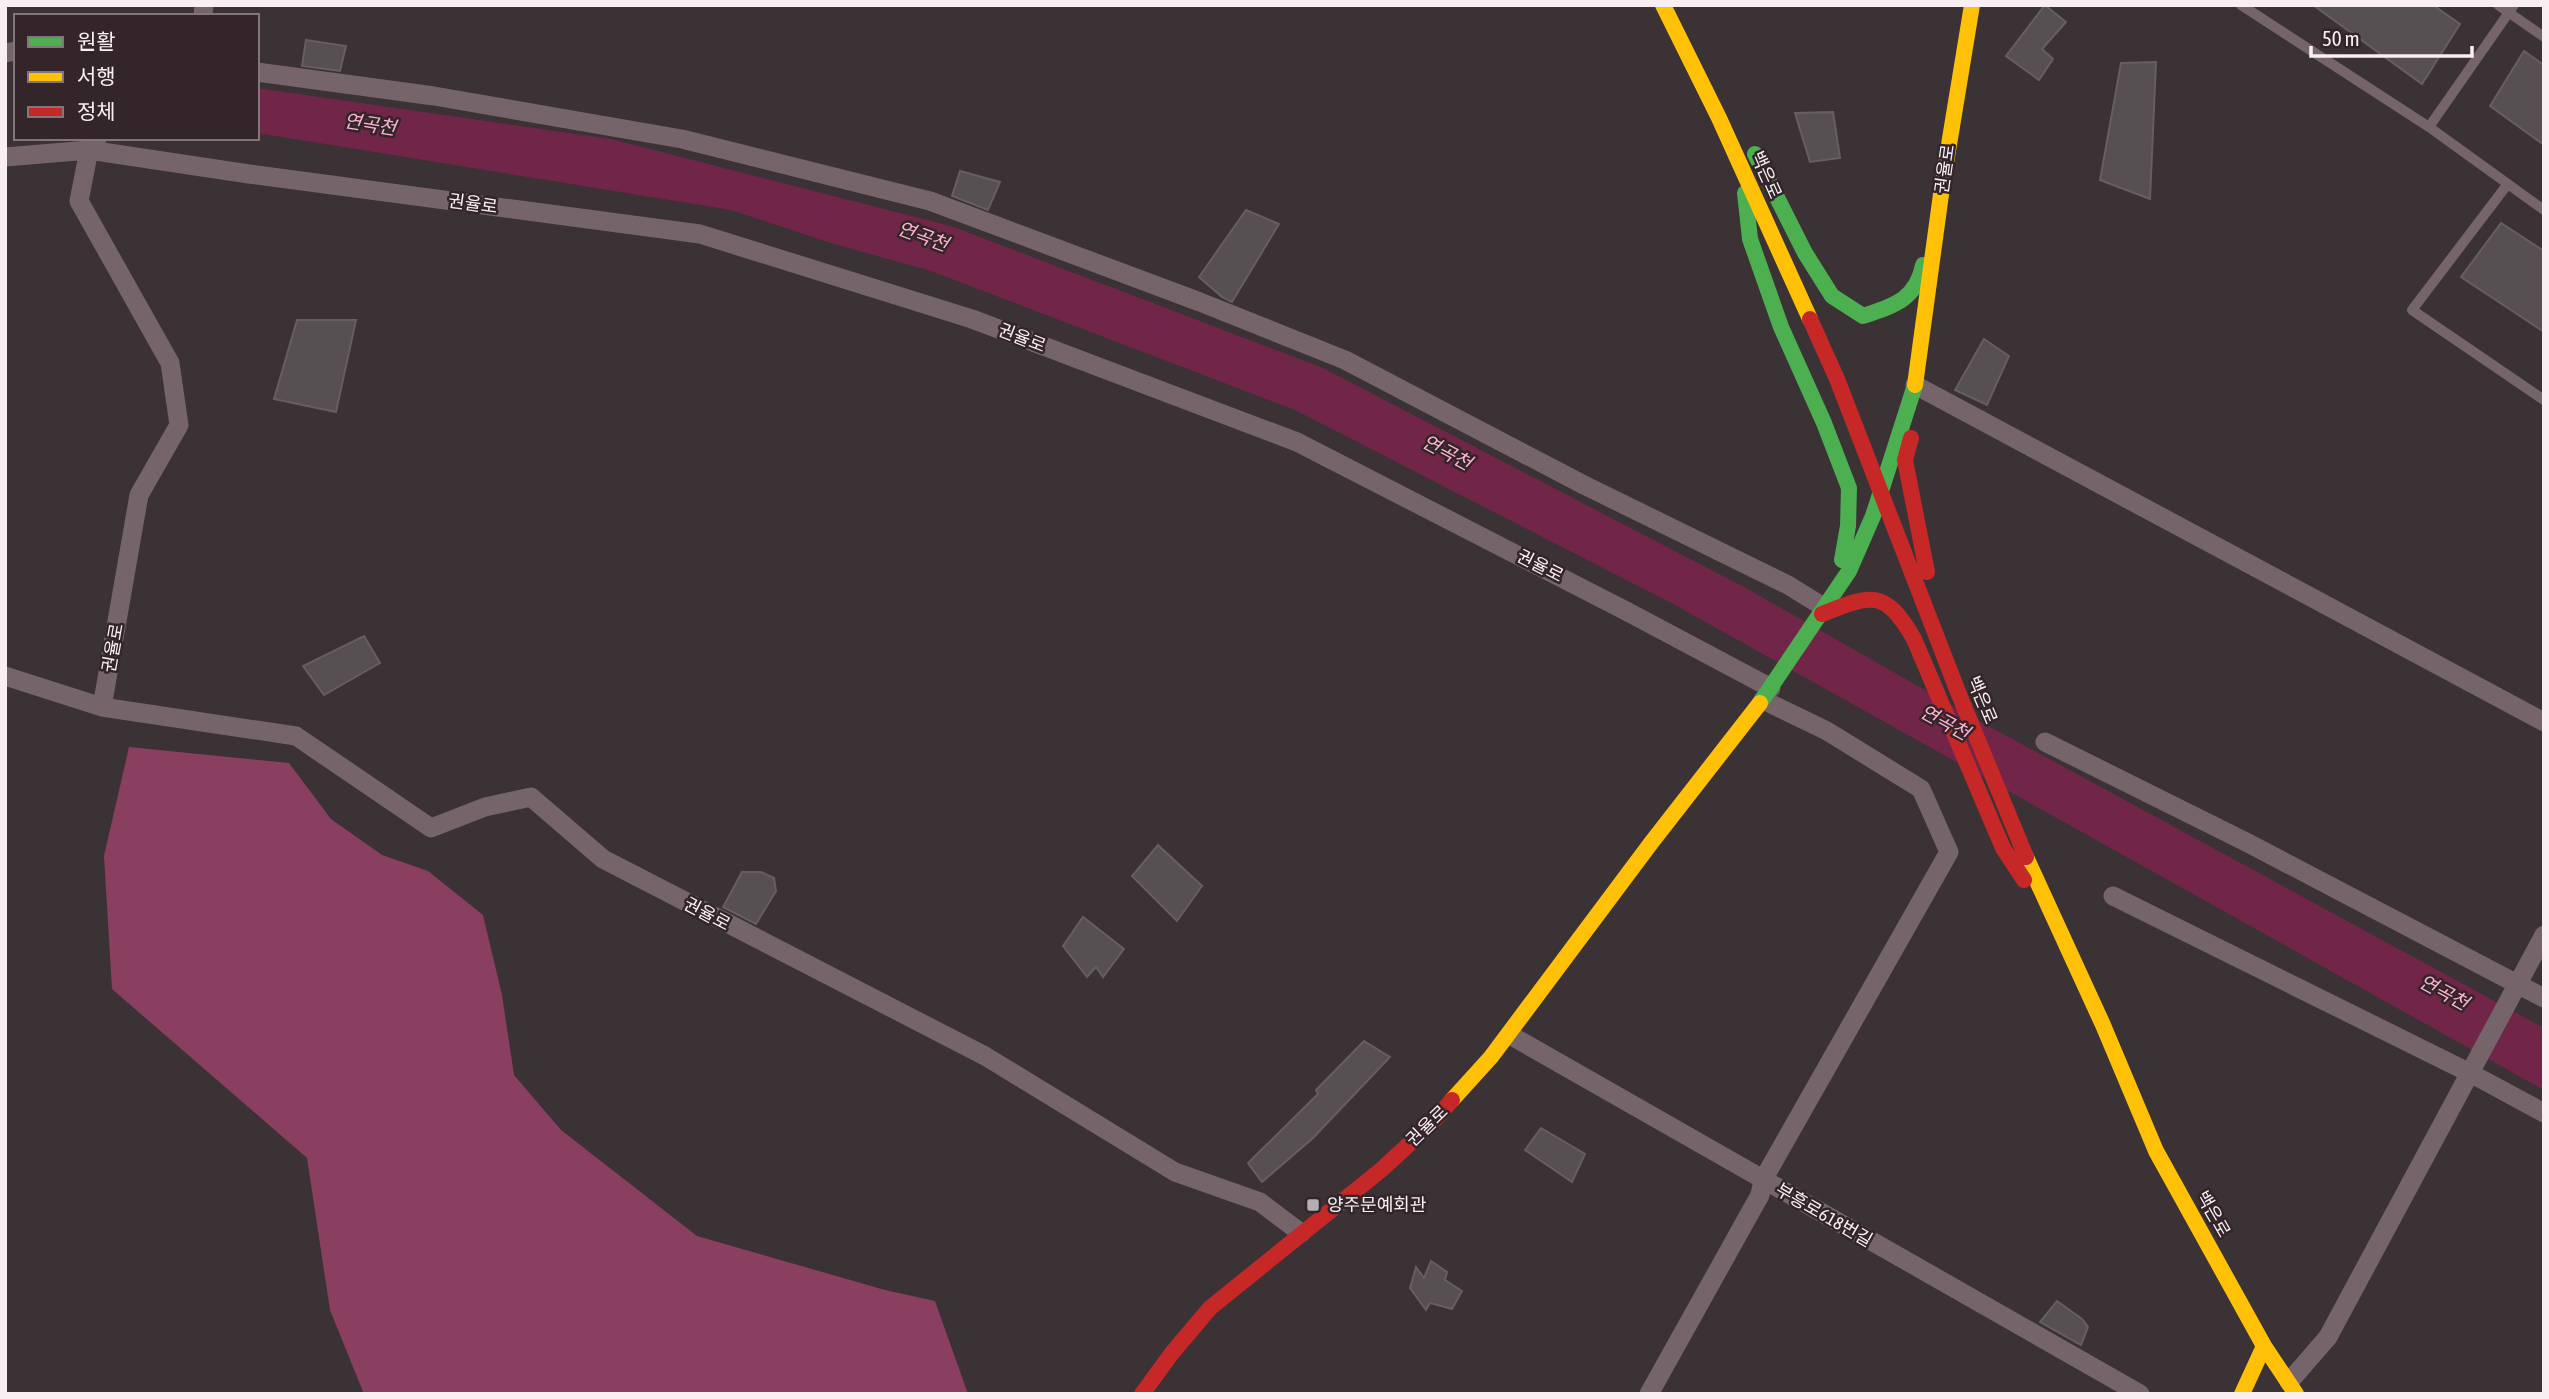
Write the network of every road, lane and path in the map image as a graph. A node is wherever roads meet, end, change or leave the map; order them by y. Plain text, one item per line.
1 (1663, 5) edge
2 (1972, 5) edge
3 (2241, 5) edge
4 (2498, 5) edge
5 (2512, 9) edge
6 (2544, 37) edge
7 (259, 72) edge
8 (1720, 118) junction
9 (2429, 127) junction
10 (1951, 128) junction
11 (93, 144) edge
12 (5, 157) edge
13 (1742, 170) junction
14 (2507, 185) junction
15 (2544, 210) edge
16 (1919, 388) junction
17 (2544, 400) edge
18 (1881, 489) junction
19 (1837, 589) junction
20 (1822, 613) junction
21 (1946, 661) junction
22 (5, 676) edge
23 (1767, 694) junction
24 (102, 707) junction
25 (2544, 722) edge
26 (2045, 742) dead end
27 (2112, 896) dead end
28 (2544, 935) edge
29 (2067, 948) junction
30 (2516, 983) junction
31 (2544, 998) edge
32 (1510, 1035) junction
33 (2470, 1073) junction
34 (2544, 1113) edge
35 (1763, 1180) junction
36 (1301, 1233) junction
37 (2264, 1346) junction
38 (2293, 1388) edge
39 (1142, 1394) edge
40 (1649, 1394) edge
41 (2140, 1394) edge
42 (2242, 1394) edge

1 - 8 main road, 백은로
2 - 10 main road, 권율로
3 - 9 lane
4 - 5 lane
5 - 6 lane
5 - 9 lane
7 - 20 street
8 - 10 main road
8 - 13 main road, 백은로
9 - 14 lane
10 - 16 main road, 권율로
11 - 12 street
11 - 23 street, 권율로
11 - 24 street, 권율로
13 - 18 main road, 백은로
13 - 19 main road
14 - 15 lane
14 - 17 lane
16 - 18 main road, 권율로
16 - 21 main road
16 - 25 street
18 - 19 main road, 권율로
18 - 21 main road, 백은로
19 - 20 main road, 권율로
20 - 23 main road, 권율로
20 - 29 main road
21 - 29 main road, 백은로
22 - 24 street, 권율로
23 - 32 main road, 권율로
23 - 35 street
24 - 36 street, 권율로
26 - 30 street
27 - 33 street
28 - 30 street
29 - 37 main road, 백은로
30 - 31 street
30 - 33 street
32 - 35 street, 부흥로618번길
32 - 36 main road, 권율로
33 - 34 street
33 - 38 street
35 - 40 street
35 - 41 street, 부흥로618번길
36 - 39 main road, 권율로
37 - 38 main road, 백은로
37 - 42 main road

